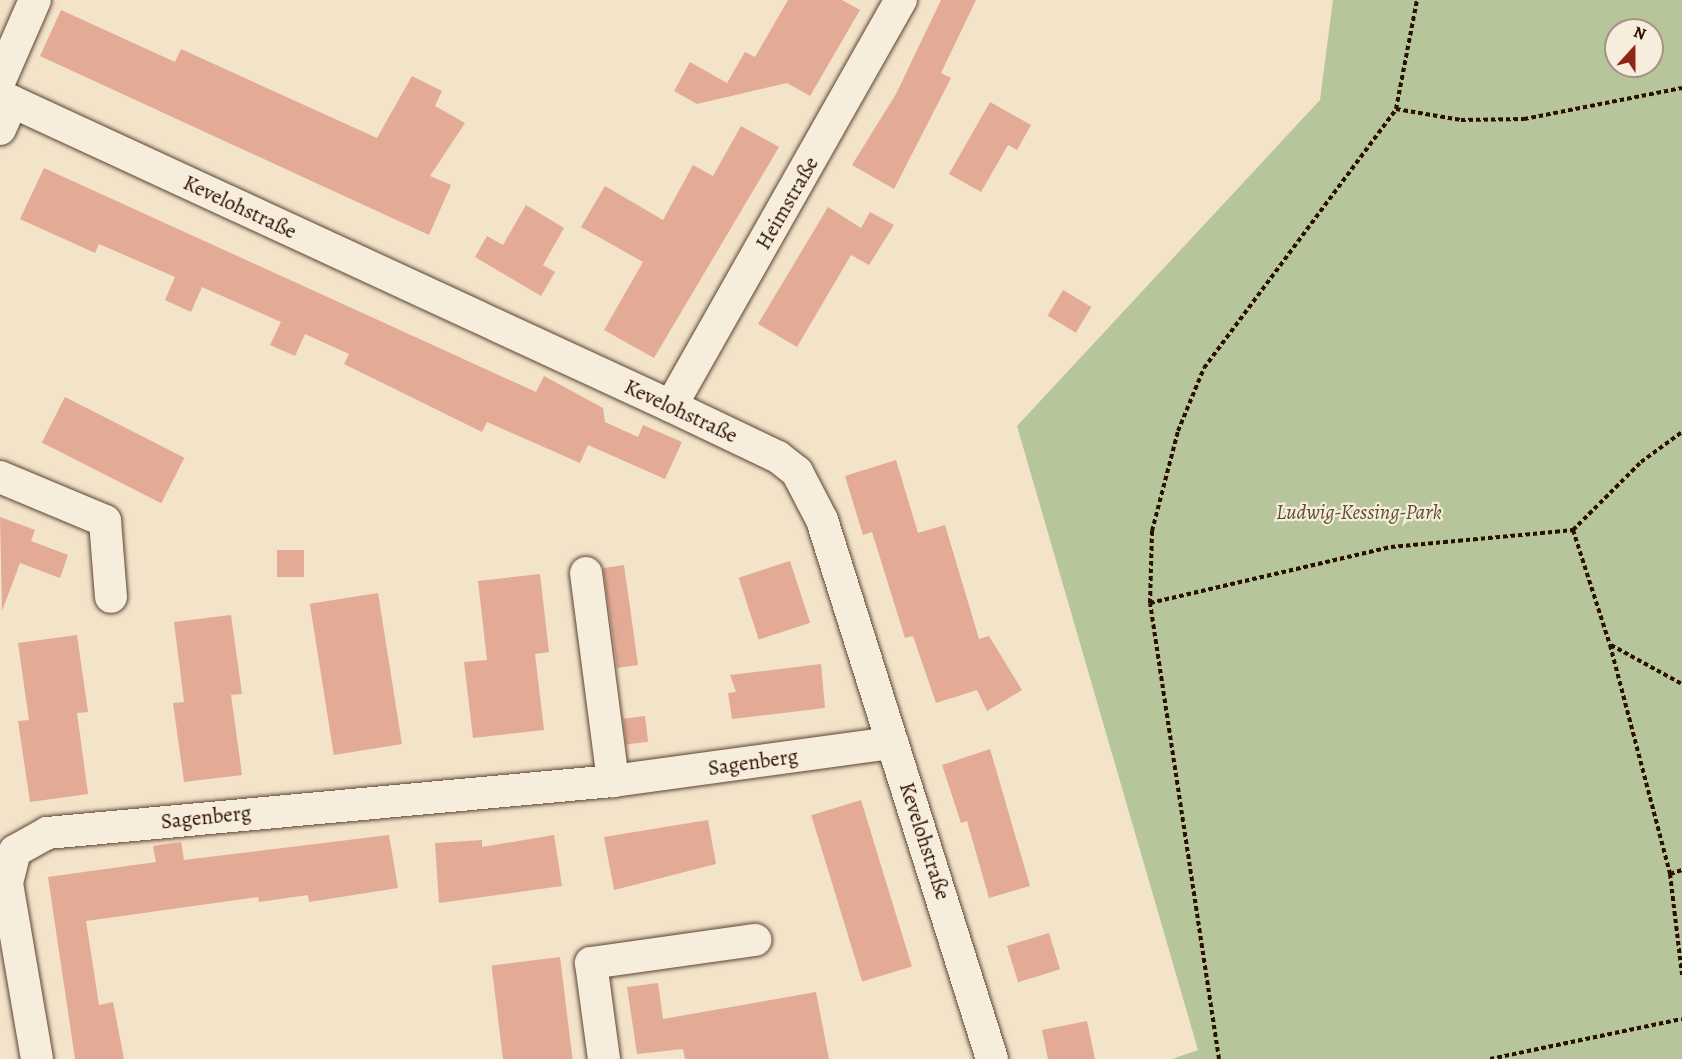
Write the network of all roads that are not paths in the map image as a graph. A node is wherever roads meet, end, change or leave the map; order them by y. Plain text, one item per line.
1 (35, 0) edge
2 (901, 0) edge
3 (3, 102) edge
4 (671, 406) junction
5 (0, 477) edge
6 (586, 573) dead end
7 (111, 597) dead end
8 (892, 743) junction
9 (613, 781) junction
10 (8, 848) edge
11 (755, 940) dead end
12 (37, 1059) edge
13 (604, 1059) edge
14 (992, 1059) edge

1 - 3 street
2 - 4 street, Heimstraße
3 - 4 street, Kevelohstraße
4 - 8 street, Kevelohstraße
5 - 7 street
6 - 9 street
8 - 9 street, Sagenberg
8 - 14 street, Kevelohstraße
9 - 10 street, Sagenberg
10 - 12 street, Sagenberg
11 - 13 street

